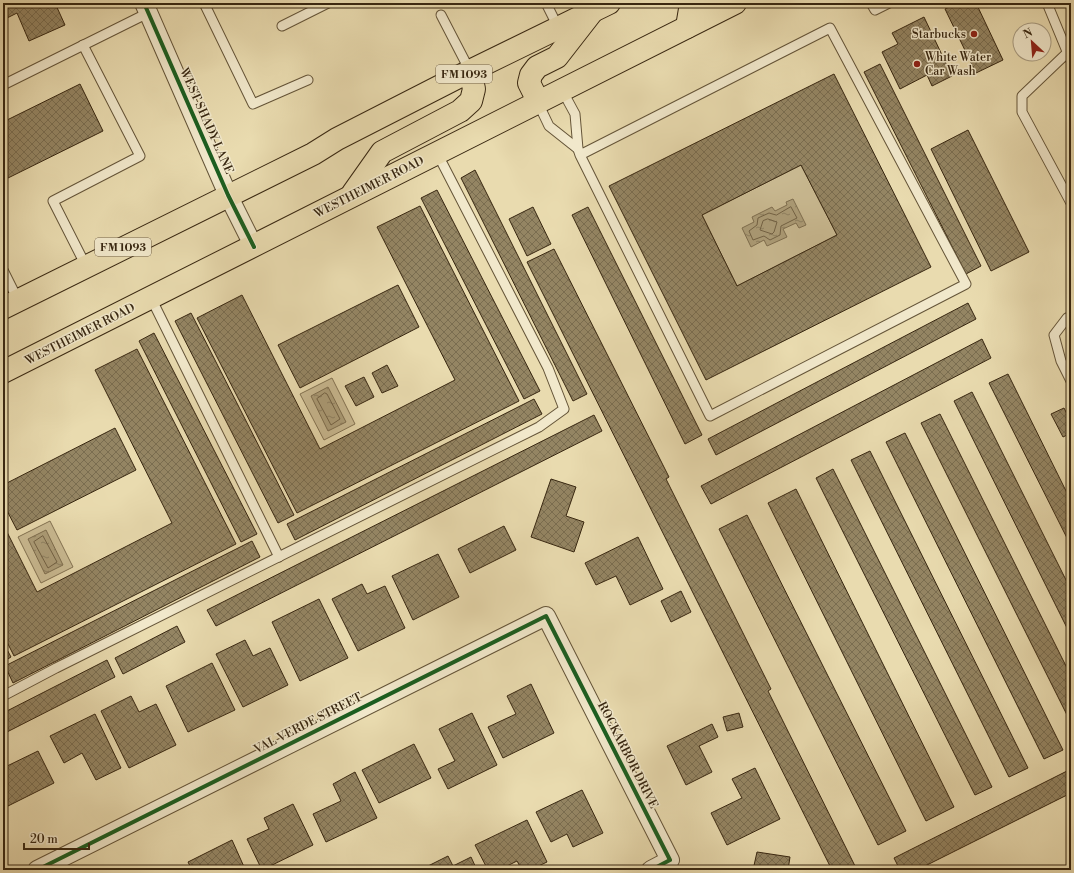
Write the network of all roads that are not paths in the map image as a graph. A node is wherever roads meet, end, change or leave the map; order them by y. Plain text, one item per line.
1 (204, 3) edge
2 (328, 3) edge
3 (546, 3) edge
4 (691, 3) edge
5 (735, 3) edge
6 (871, 3) edge
7 (889, 3) edge
8 (1047, 3) edge
9 (601, 7) edge
10 (146, 8) edge
11 (441, 15) dead end
12 (282, 26) dead end
13 (558, 27) junction
14 (687, 27) junction
15 (82, 45) junction
16 (1069, 57) edge
17 (470, 71) junction
18 (308, 80) dead end
19 (3, 85) edge
20 (562, 89) junction
21 (538, 101) junction
22 (436, 152) junction
23 (579, 152) junction
24 (228, 195) junction
25 (351, 196) junction
26 (1071, 203) edge
27 (254, 247) junction
28 (86, 266) junction
29 (3, 270) edge
30 (151, 298) junction
31 (11, 304) edge
32 (1071, 316) edge
33 (3, 322) edge
34 (3, 372) edge
35 (1071, 381) edge
36 (279, 557) junction
37 (568, 659) joint
38 (3, 696) edge
39 (36, 870) edge
40 (651, 870) edge

1 - 18 lane
2 - 12 lane
3 - 13 lane
4 - 14 main road
5 - 14 main road, WESTHEIMER ROAD
6 - 7 lane
8 - 16 lane
9 - 13 main road, FM 1093
9 - 21 main road
10 - 15 lane
10 - 24 street, WEST SHADY LANE
11 - 17 lane
13 - 17 main road, FM 1093
14 - 20 main road, WESTHEIMER ROAD
15 - 19 lane
15 - 28 lane
16 - 26 lane
17 - 24 main road, FM 1093
17 - 25 main road
20 - 21 main road, WESTHEIMER ROAD
20 - 23 lane
21 - 22 main road, WESTHEIMER ROAD
21 - 23 lane
22 - 25 main road, WESTHEIMER ROAD
22 - 36 lane
23 - 23 lane
24 - 27 street, WEST SHADY LANE
24 - 28 main road, FM 1093
25 - 27 main road, WESTHEIMER ROAD
27 - 30 main road, WESTHEIMER ROAD
28 - 31 main road, FM 1093
29 - 31 lane
30 - 34 main road, WESTHEIMER ROAD
30 - 36 lane
31 - 33 main road
32 - 35 lane
36 - 38 lane
37 - 39 street, VAL VERDE STREET
37 - 40 street, ROCKARBOR DRIVE

